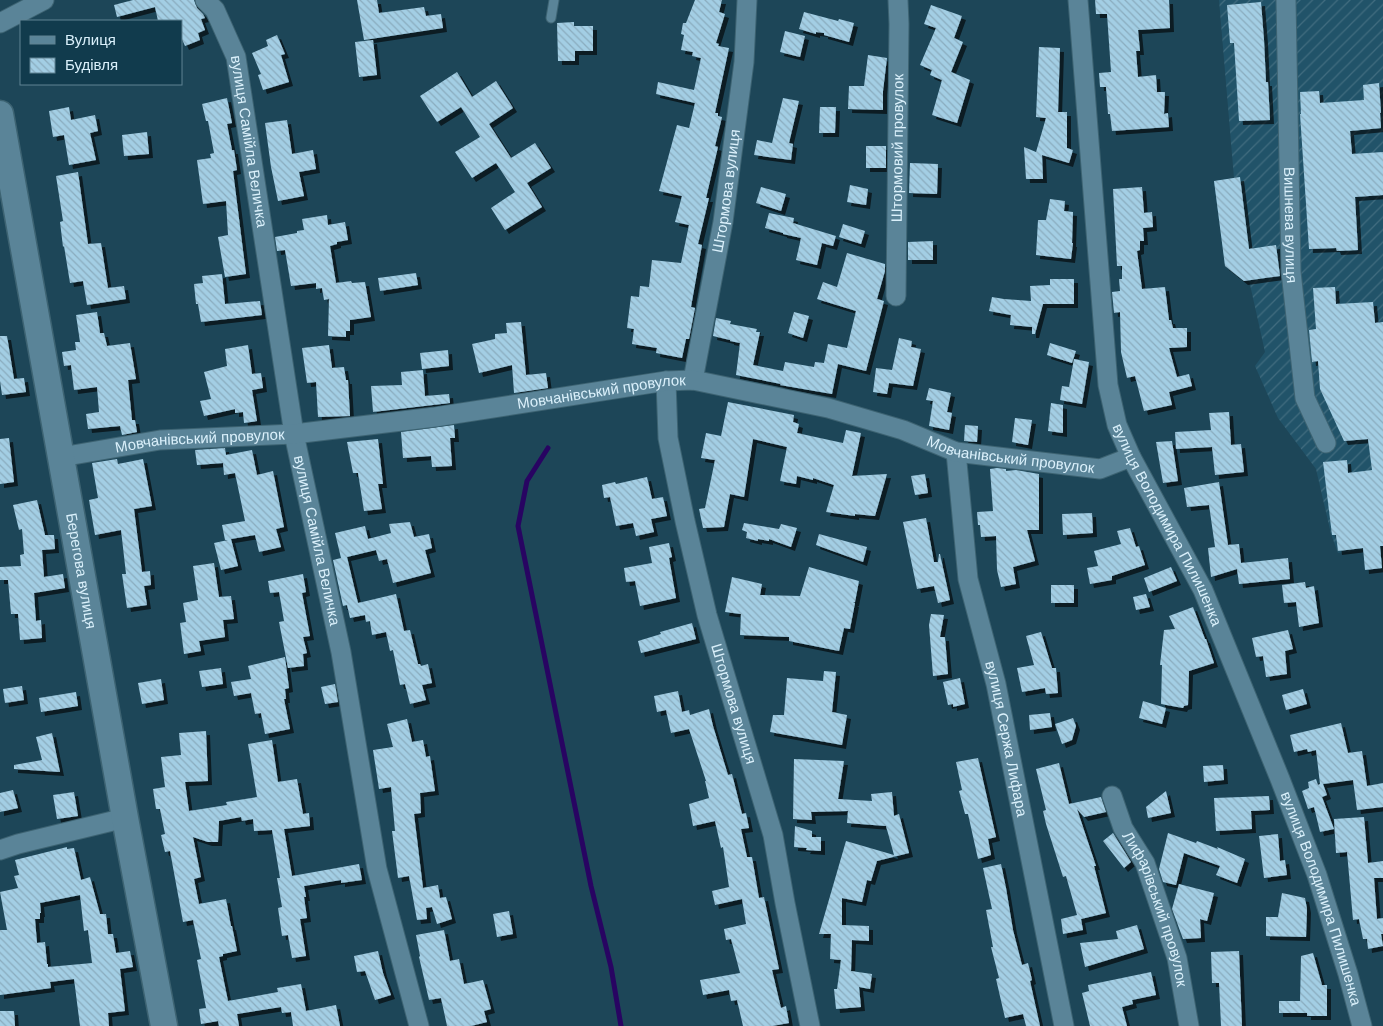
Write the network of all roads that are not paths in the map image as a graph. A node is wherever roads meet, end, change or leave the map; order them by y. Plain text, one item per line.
1 (44, 0) edge
2 (205, 0) edge
3 (554, 0) edge
4 (747, 0) edge
5 (898, 0) edge
6 (1078, 0) edge
7 (1286, 0) edge
8 (550, 18) dead end
9 (0, 24) edge
10 (0, 114) edge
11 (896, 296) dead end
12 (693, 380) junction
13 (666, 381) junction
14 (294, 434) junction
15 (1326, 444) dead end
16 (956, 452) junction
17 (61, 457) junction
18 (1131, 457) junction
19 (1112, 796) dead end
20 (126, 818) junction
21 (0, 850) edge
22 (164, 1026) edge
23 (419, 1026) edge
24 (810, 1026) edge
25 (1064, 1026) edge
26 (1189, 1026) edge
27 (1362, 1026) edge

1 - 9 street
2 - 14 street, вулиця Самійла Величка
3 - 8 lane
4 - 12 street, Штормова вулиця
5 - 11 street, Штормовий провулок
6 - 18 street, вулиця Володимира Пилишенка
7 - 15 street, Вишнева вулиця
10 - 17 street, Берегова вулиця
12 - 13 street, Мовчанівський провулок
12 - 16 street, Мовчанівський провулок
13 - 14 street, Мовчанівський провулок
13 - 24 street, Штормова вулиця
14 - 17 street, Мовчанівський провулок
14 - 23 street, вулиця Самійла Величка
16 - 18 street, Мовчанівський провулок
16 - 25 street, вулиця Сержа Лифара
17 - 20 street, Берегова вулиця
18 - 27 street, вулиця Володимира Пилишенка
19 - 26 street, Лифарівський провулок
20 - 21 street
20 - 22 street, Берегова вулиця

